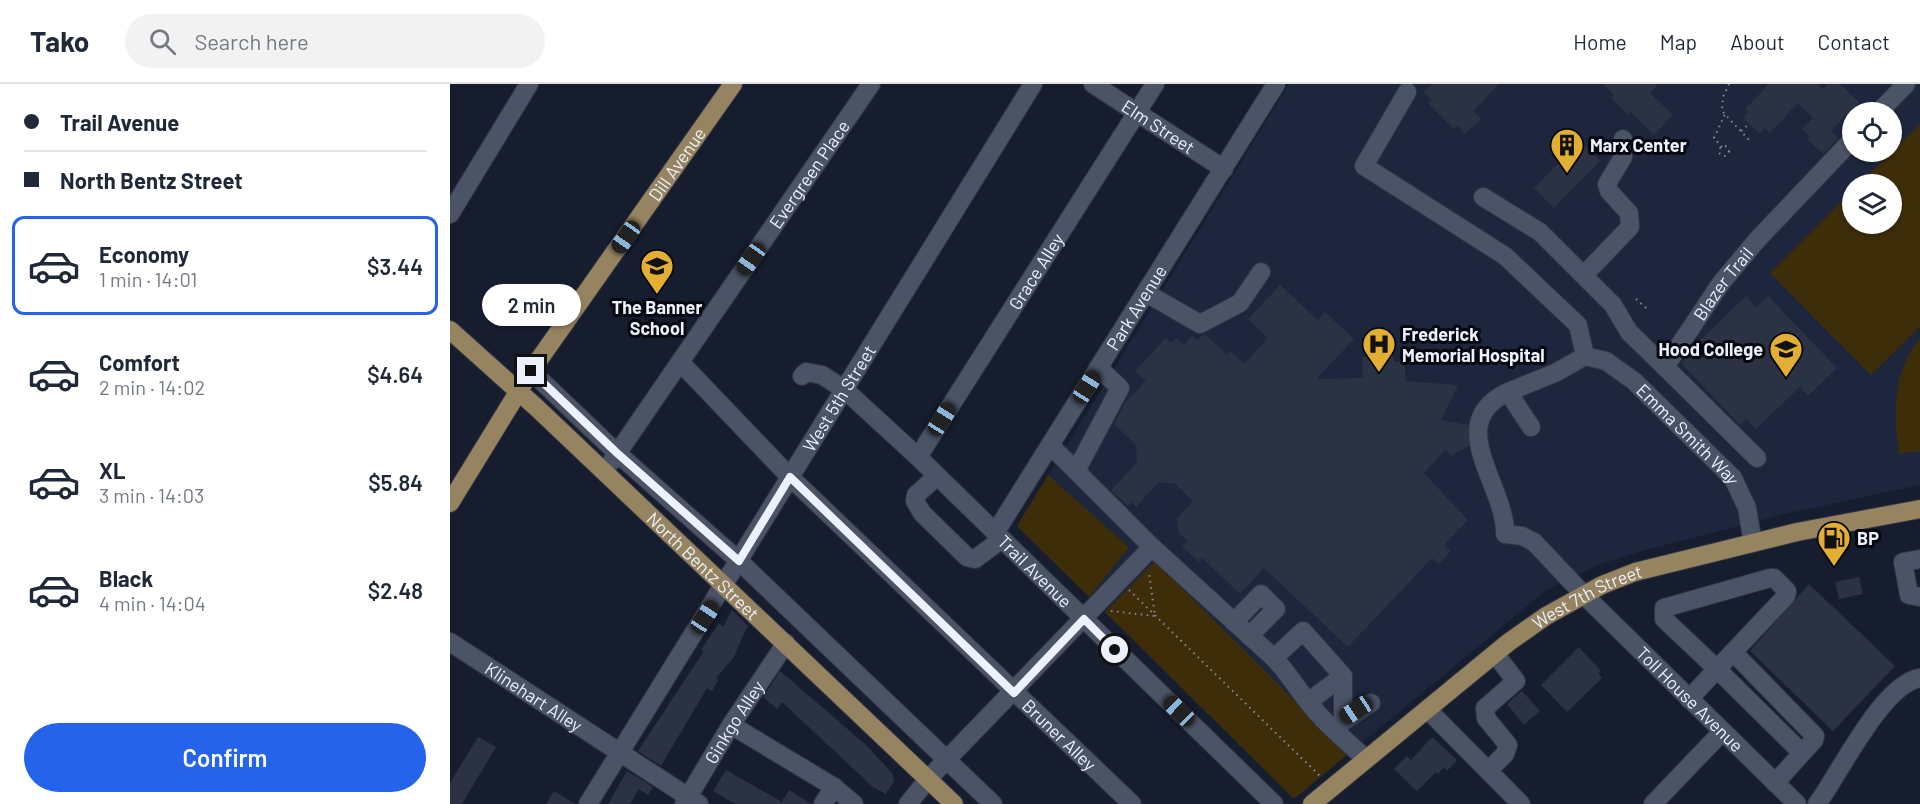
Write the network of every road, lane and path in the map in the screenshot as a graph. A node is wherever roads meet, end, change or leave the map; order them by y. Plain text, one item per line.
1 (529, 84) edge
2 (733, 84) edge
3 (871, 84) edge
4 (1033, 84) edge
5 (1093, 84) edge
6 (1155, 84) edge
7 (1276, 84) edge
8 (1729, 84) edge
9 (1906, 84) edge
10 (1407, 92) dead end
11 (1889, 102) edge
12 (1138, 111) junction
13 (1725, 114) junction
14 (1749, 124) dead end
15 (1741, 131) junction
16 (1623, 139) dead end
17 (1751, 142) dead end
18 (1722, 147) dead end
19 (1842, 151) edge
20 (1224, 169) junction
21 (1483, 197) dead end
22 (450, 214) edge
23 (1261, 273) dead end
24 (1584, 275) junction
25 (1146, 293) junction
26 (1636, 299) dead end
27 (1648, 310) dead end
28 (450, 330) edge
29 (1585, 356) junction
30 (680, 362) junction
31 (1665, 367) junction
32 (1099, 368) junction
33 (531, 371) junction
34 (802, 376) dead end
35 (845, 390) junction
36 (518, 392) junction
37 (1508, 392) junction
38 (1531, 427) dead end
39 (1050, 445) junction
40 (617, 453) junction
41 (918, 458) junction
42 (1757, 458) dead end
43 (1076, 471) junction
44 (604, 472) junction
45 (937, 476) junction
46 (790, 477) junction
47 (450, 503) edge
48 (1920, 509) edge
49 (998, 536) junction
50 (1753, 543) junction
51 (1152, 547) junction
52 (1920, 559) edge
53 (739, 561) junction
54 (1149, 567) dead end
55 (724, 585) junction
56 (1128, 589) dead end
57 (1584, 595) junction
58 (1920, 597) edge
59 (1107, 610) dead end
60 (1155, 616) junction
61 (1084, 619) junction
62 (1234, 622) junction
63 (1249, 636) junction
64 (450, 642) edge
65 (786, 643) junction
66 (1733, 652) junction
67 (1496, 654) junction
68 (1274, 658) junction
69 (1717, 669) junction
70 (1343, 676) junction
71 (1920, 678) edge
72 (1014, 693) junction
73 (1689, 699) junction
74 (1308, 702) junction
75 (1371, 703) dead end
76 (1428, 710) junction
77 (1338, 724) junction
78 (731, 725) junction
79 (1722, 732) junction
80 (619, 752) junction
81 (1802, 753) junction
82 (1366, 759) junction
83 (947, 760) junction
84 (1488, 771) junction
85 (1321, 777) dead end
86 (928, 779) junction
87 (1775, 783) junction
88 (834, 787) junction
89 (1510, 800) edge
90 (690, 802) edge
91 (588, 804) edge
92 (823, 804) edge
93 (854, 804) edge
94 (908, 804) edge
95 (954, 804) edge
96 (993, 804) edge
97 (1132, 804) edge
98 (1274, 804) edge
99 (1312, 804) edge
100 (1653, 804) edge
101 (1797, 804) edge
102 (1817, 804) edge

1 - 22 street
2 - 33 main road, Dill Avenue
3 - 30 street, Evergreen Place
4 - 35 street, West 5th Street
5 - 12 street, Elm Street
6 - 12 street, Grace Alley
7 - 20 street, Park Avenue
8 - 13 path
9 - 11 street
10 - 29 street
12 - 20 street, Elm Street
12 - 41 street, Grace Alley
13 - 15 path
13 - 18 path
14 - 15 path
15 - 17 path
16 - 24 street
19 - 31 street, Blazer Trail
20 - 25 street, Park Avenue
21 - 24 street
23 - 25 street
24 - 31 street
25 - 32 street, Park Avenue
26 - 27 path
28 - 36 main road, North Bentz Street
29 - 37 street
29 - 50 street, Emma Smith Way
30 - 40 street, Evergreen Place
30 - 46 street, Bruner Alley
31 - 42 street
32 - 39 street, Park Avenue
32 - 43 street
33 - 36 main road, Dill Avenue
33 - 40 street, North Bentz Street
34 - 35 street, Trail Avenue
35 - 41 street, Trail Avenue
35 - 46 street, West 5th Street
36 - 44 main road, North Bentz Street
36 - 47 main road, Dill Avenue
37 - 38 street
37 - 57 street, Toll House Avenue
39 - 43 street
39 - 49 street, Park Avenue
40 - 44 street, Evergreen Place
40 - 53 street, North Bentz Street
41 - 45 street, Trail Avenue
43 - 51 street
44 - 55 main road, North Bentz Street
45 - 49 street, Trail Avenue
45 - 49 street
46 - 53 street, West 5th Street
46 - 72 street, Bruner Alley
48 - 50 main road, West 7th Street
49 - 61 street, Trail Avenue
50 - 57 main road, West 7th Street
51 - 61 street
51 - 62 street
52 - 58 street
53 - 55 street, West 5th Street
53 - 83 street, North Bentz Street
54 - 60 path
55 - 65 main road, North Bentz Street
55 - 80 street, West 5th Street
56 - 60 path
57 - 67 main road, West 7th Street
57 - 73 street, Toll House Avenue
59 - 60 path
60 - 85 path
61 - 72 street
61 - 98 street, Trail Avenue
62 - 63 street
62 - 63 street
63 - 68 street
64 - 80 street, Klinehart Alley
65 - 78 street, Ginkgo Alley
65 - 86 main road, North Bentz Street
66 - 69 street
66 - 69 street
66 - 81 street
67 - 76 main road, West 7th Street
67 - 84 street
68 - 70 street
68 - 74 street
69 - 73 street
69 - 81 street
70 - 74 street
70 - 77 street
71 - 102 street
72 - 83 street
72 - 97 street, Bruner Alley
73 - 79 street, Toll House Avenue
74 - 77 street
75 - 77 street
76 - 82 main road, West 7th Street
76 - 84 street
77 - 82 street
78 - 88 street
78 - 90 street, Ginkgo Alley
79 - 87 street, Toll House Avenue
79 - 100 street
80 - 90 street, Klinehart Alley
80 - 91 street, West 5th Street
81 - 87 street
82 - 99 main road, West 7th Street
83 - 86 street
83 - 96 street, North Bentz Street
84 - 89 street
86 - 94 street
86 - 95 main road, North Bentz Street
87 - 101 street, Toll House Avenue
88 - 92 street
88 - 93 street

